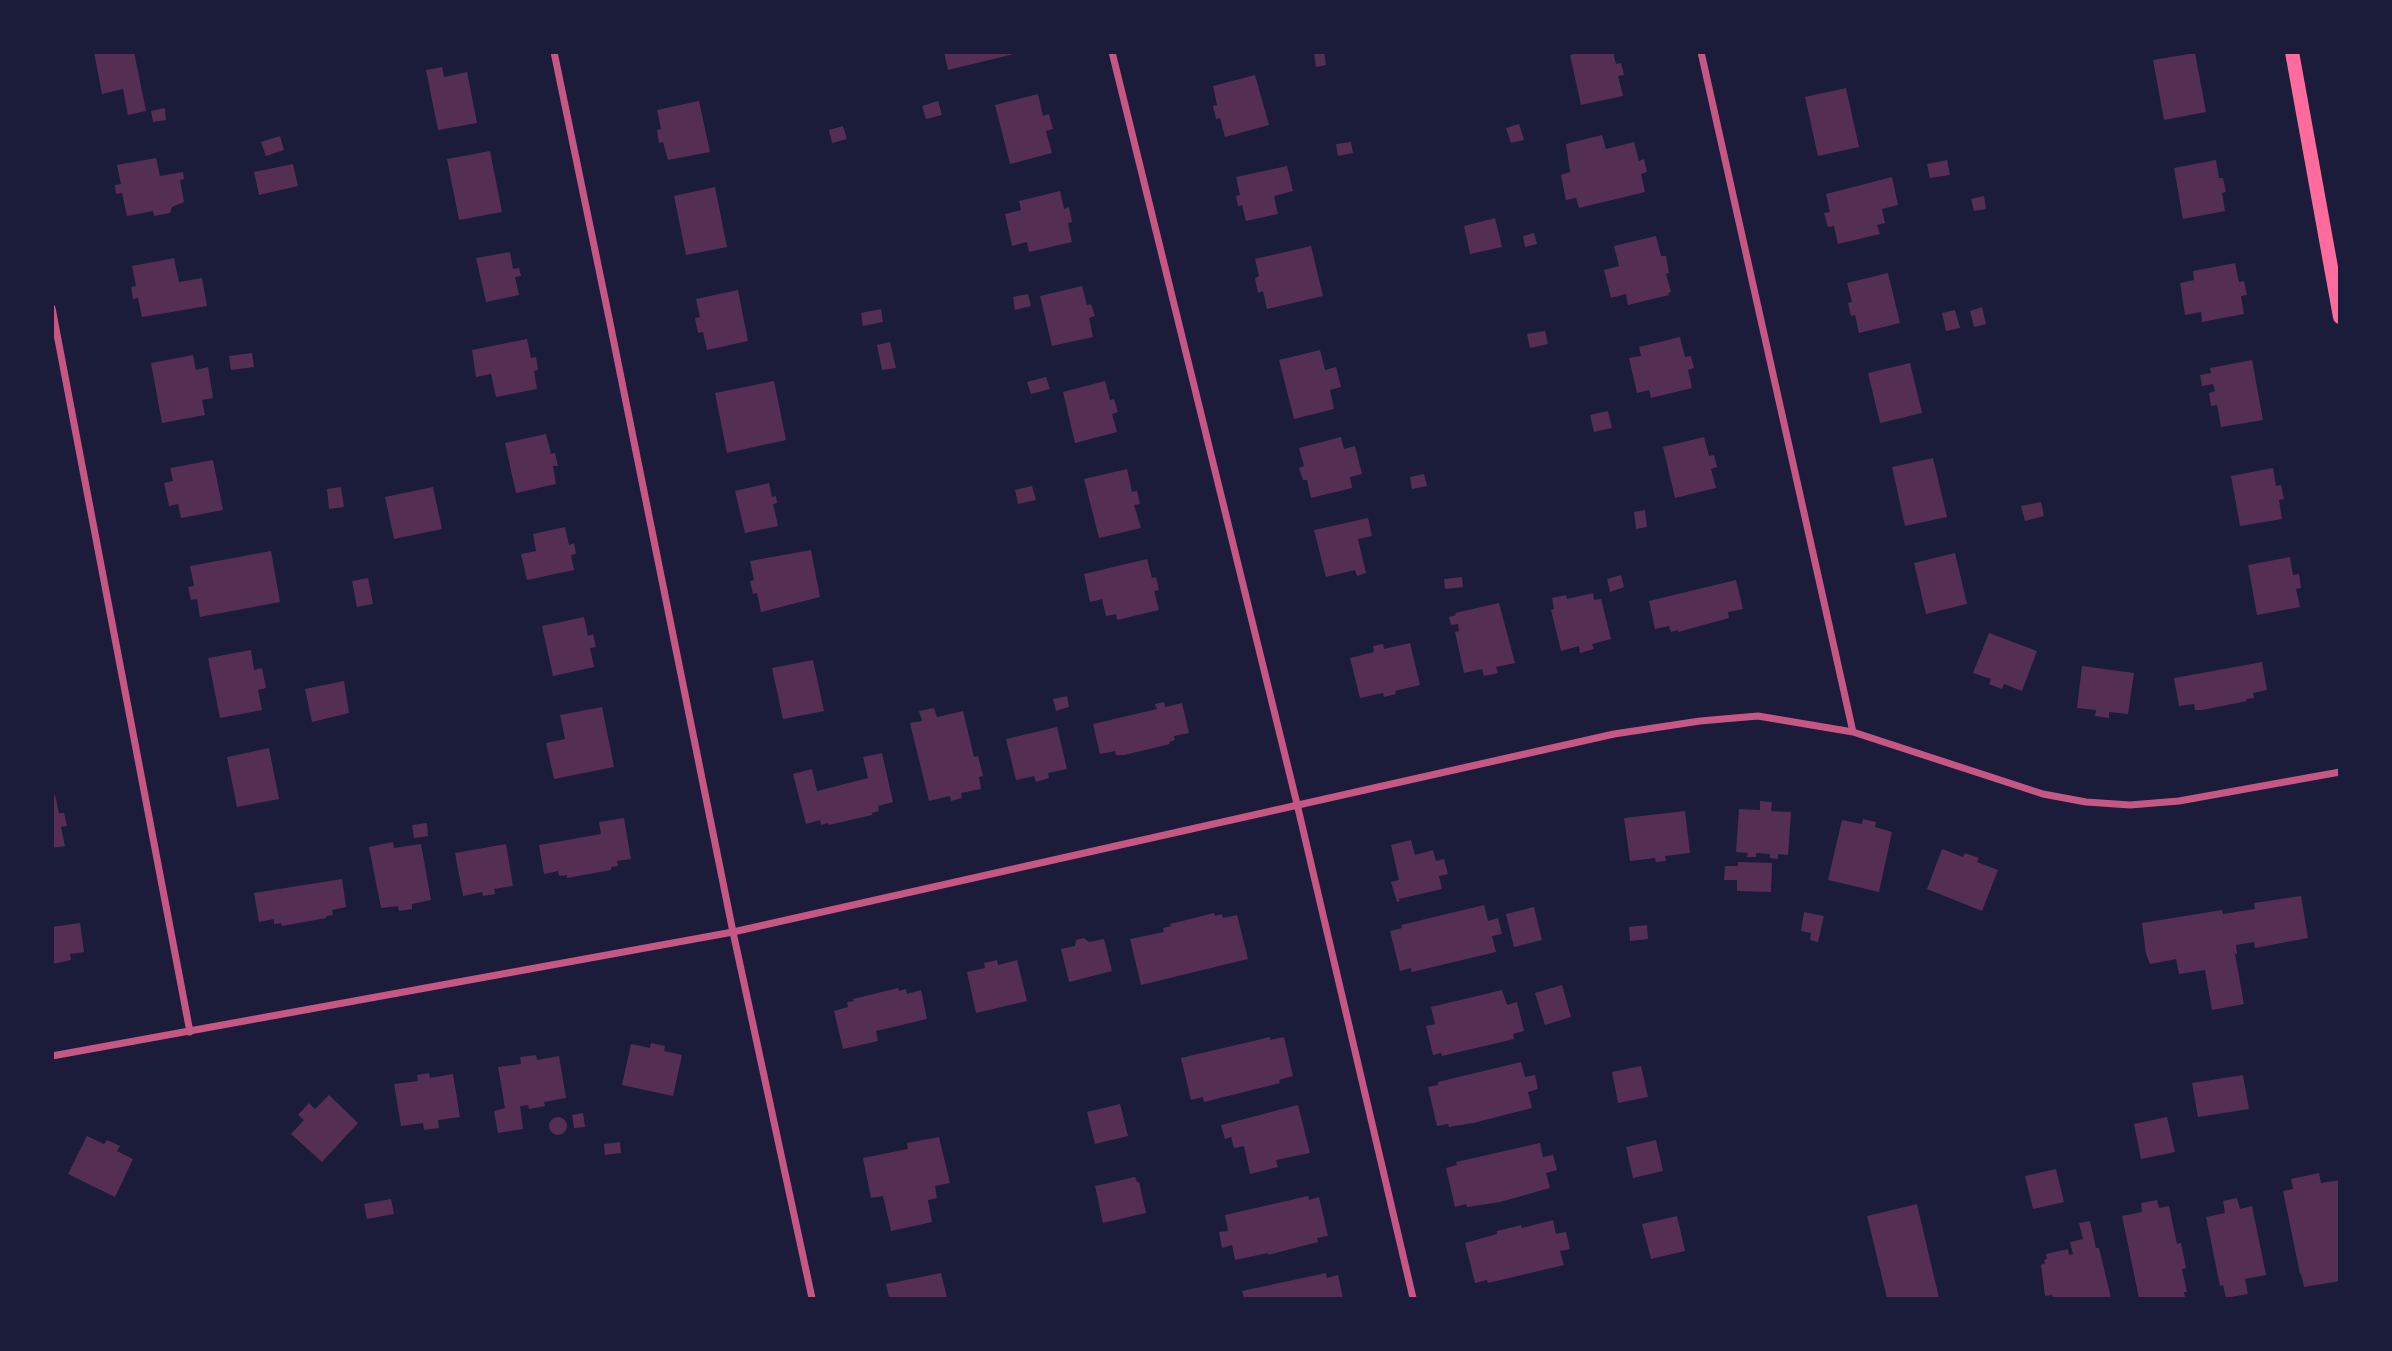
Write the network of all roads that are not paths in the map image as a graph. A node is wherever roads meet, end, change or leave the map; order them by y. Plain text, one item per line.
1 (554, 52) edge
2 (1112, 52) edge
3 (1701, 52) edge
4 (2292, 52) edge
5 (52, 308) edge
6 (2340, 317) edge
7 (1853, 732) junction
8 (2340, 772) edge
9 (1297, 804) junction
10 (733, 932) junction
11 (190, 1032) junction
12 (52, 1056) edge
13 (812, 1298) edge
14 (1413, 1298) edge

1 - 10 street
2 - 9 street
3 - 7 street
4 - 6 main road
5 - 11 street
7 - 8 street
7 - 9 street
9 - 10 street
9 - 14 street
10 - 11 street
10 - 13 street
11 - 12 street

